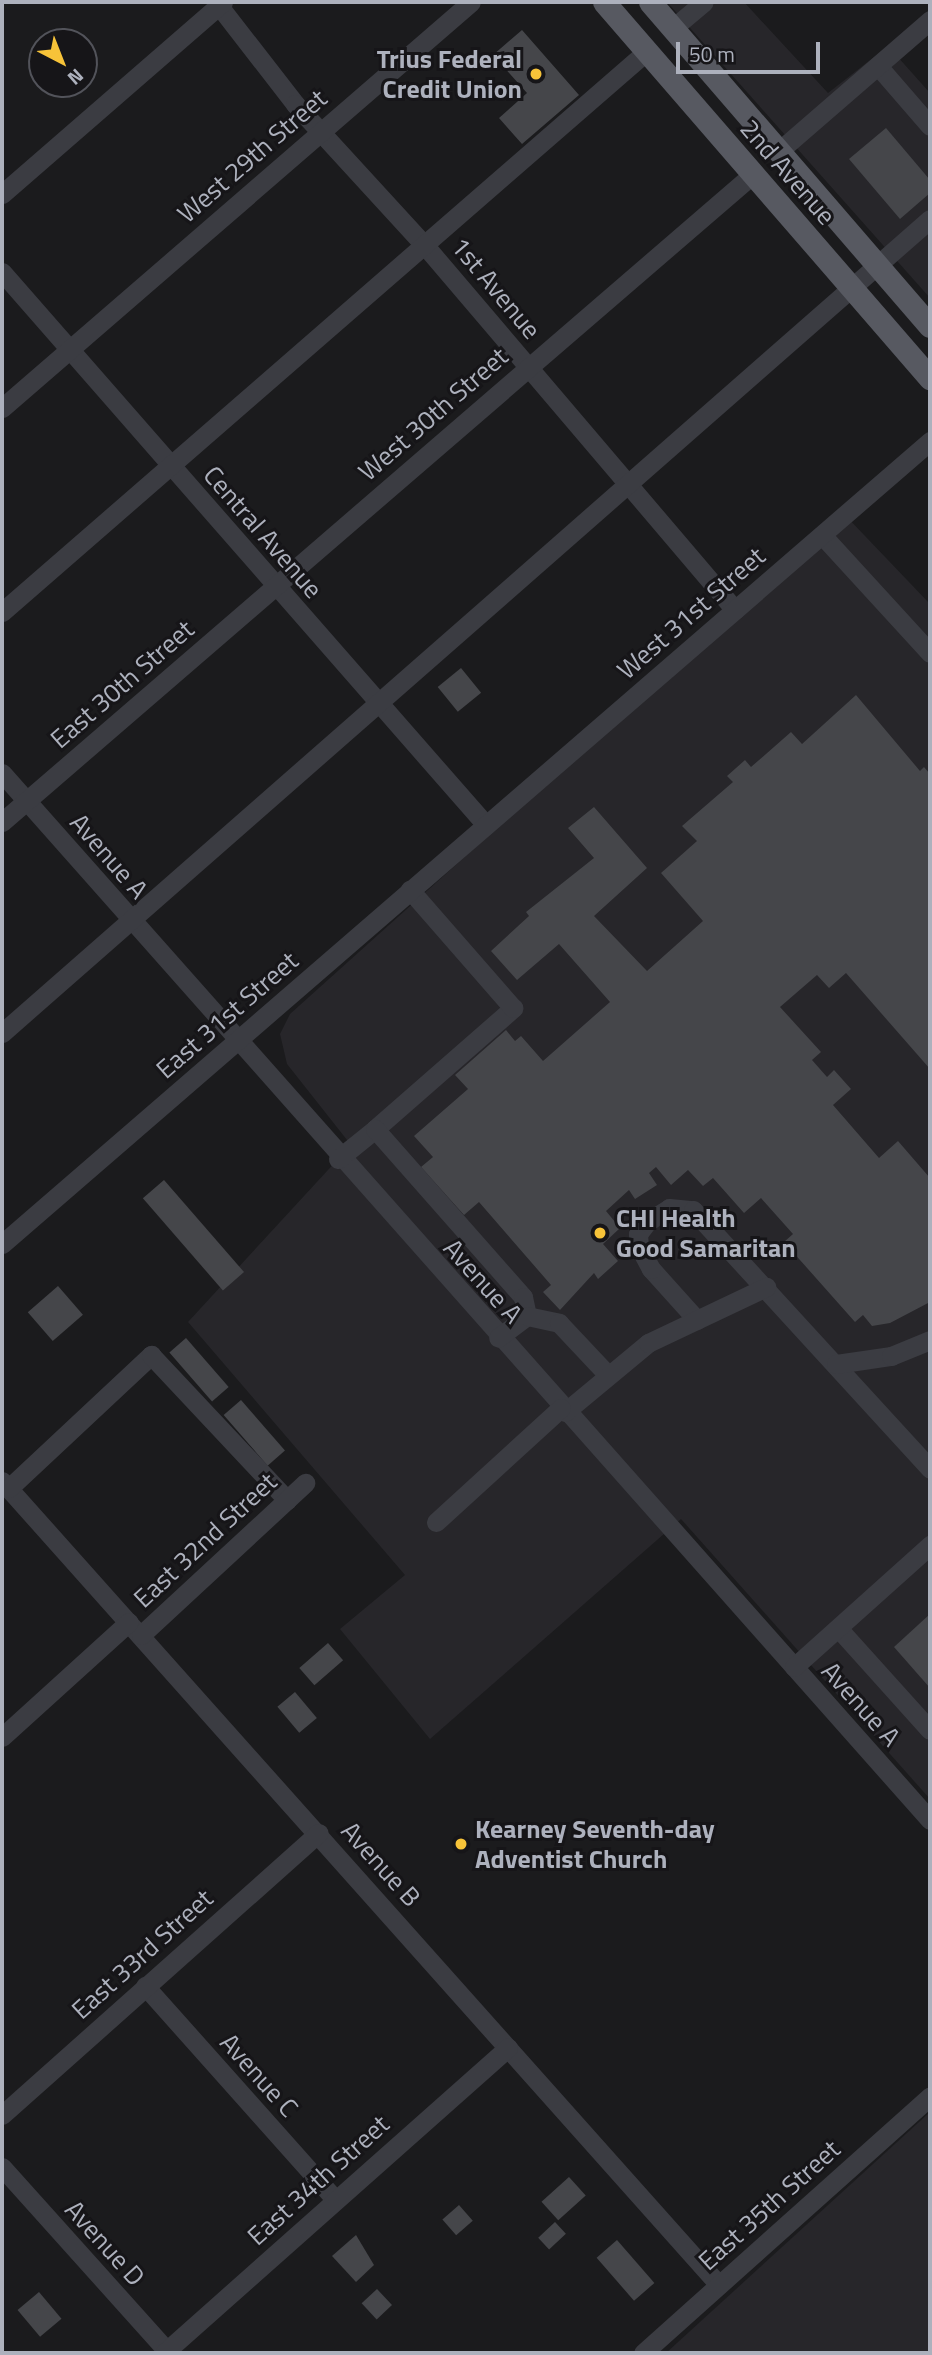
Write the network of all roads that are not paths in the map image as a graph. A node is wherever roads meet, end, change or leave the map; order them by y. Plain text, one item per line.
1 (471, 2) edge
2 (604, 2) edge
3 (650, 2) edge
4 (704, 2) edge
5 (219, 3) edge
6 (930, 20) edge
7 (673, 28) junction
8 (647, 51) junction
9 (878, 66) junction
10 (930, 126) edge
11 (320, 132) junction
12 (779, 151) junction
13 (753, 174) junction
14 (2, 194) edge
15 (930, 219) edge
16 (427, 248) junction
17 (877, 264) junction
18 (2, 272) edge
19 (851, 287) junction
20 (930, 326) edge
21 (69, 350) junction
22 (527, 366) junction
23 (930, 379) edge
24 (2, 408) edge
25 (930, 441) edge
26 (171, 466) junction
27 (630, 486) junction
28 (822, 535) junction
29 (275, 585) junction
30 (735, 610) junction
31 (2, 612) edge
32 (930, 652) edge
33 (379, 703) junction
34 (2, 774) edge
35 (26, 801) junction
36 (2, 822) edge
37 (486, 825) junction
38 (410, 891) junction
39 (130, 921) junction
40 (2, 1033) edge
41 (236, 1042) junction
42 (375, 1129) junction
43 (338, 1158) junction
44 (2, 1244) edge
45 (766, 1287) junction
46 (527, 1316) junction
47 (698, 1320) junction
48 (498, 1338) junction
49 (930, 1339) edge
50 (836, 1364) junction
51 (608, 1375) junction
52 (563, 1410) junction
53 (930, 1469) edge
54 (305, 1483) dead end
55 (5, 1484) edge
56 (287, 1500) junction
57 (436, 1522) dead end
58 (930, 1545) edge
59 (838, 1628) junction
60 (135, 1629) junction
61 (794, 1667) junction
62 (930, 1730) edge
63 (2, 1737) edge
64 (930, 1820) edge
65 (318, 1833) junction
66 (145, 1986) junction
67 (508, 2048) junction
68 (930, 2096) edge
69 (2, 2115) edge
70 (2, 2168) edge
71 (335, 2199) junction
72 (719, 2285) junction
73 (167, 2352) edge
74 (643, 2353) edge

1 - 11 street, West 29th Street
2 - 8 main road, 2nd Avenue
3 - 7 main road, 2nd Avenue
4 - 7 street
5 - 11 street, 1st Avenue
5 - 14 street
6 - 9 street
7 - 12 main road, 2nd Avenue
8 - 13 main road, 2nd Avenue
8 - 16 street
9 - 10 street
9 - 12 street
11 - 16 street, 1st Avenue
11 - 21 street, West 29th Street
12 - 17 main road, 2nd Avenue
13 - 19 main road, 2nd Avenue
13 - 22 street, West 30th Street
15 - 17 street
16 - 22 street, 1st Avenue
16 - 26 street
17 - 19 street
17 - 20 main road, 2nd Avenue
18 - 21 street, Central Avenue
19 - 23 main road, 2nd Avenue
19 - 27 street
21 - 24 street, West 29th Street
21 - 26 street, Central Avenue
22 - 27 street, 1st Avenue
22 - 29 street, West 30th Street
25 - 28 street, West 31st Street
26 - 29 street, Central Avenue
26 - 31 street
27 - 30 street, 1st Avenue
27 - 33 street
28 - 30 street, West 31st Street
28 - 32 street
29 - 33 street, Central Avenue
29 - 35 street, East 30th Street
30 - 37 street, West 31st Street
33 - 37 street, Central Avenue
33 - 39 street
34 - 35 street, Avenue A
35 - 36 street, East 30th Street
35 - 39 street, Avenue A
37 - 38 street, East 31st Street
38 - 41 street, East 31st Street
38 - 42 street
39 - 40 street
39 - 41 street, Avenue A
41 - 43 street, Avenue A
41 - 44 street, East 31st Street
42 - 43 street
42 - 46 street
43 - 48 street, Avenue A
45 - 47 street
45 - 47 street
45 - 50 street
46 - 48 street
46 - 51 street
47 - 51 street
48 - 52 street, Avenue A
49 - 50 street
50 - 53 street
51 - 52 street
52 - 57 street
52 - 61 street, Avenue A
54 - 56 street, East 32nd Street
55 - 56 street
55 - 60 street, Avenue B
56 - 60 street, East 32nd Street
58 - 59 street
59 - 61 street
59 - 62 street
60 - 63 street, East 32nd Street
60 - 65 street, Avenue B
61 - 64 street, Avenue A
65 - 66 street, East 33rd Street
65 - 67 street, Avenue B
66 - 69 street, East 33rd Street
66 - 71 street, Avenue C
67 - 71 street, East 34th Street
67 - 72 street, Avenue B
68 - 72 street, East 35th Street
70 - 73 street, Avenue D
71 - 73 street, East 34th Street
72 - 74 street, East 35th Street

